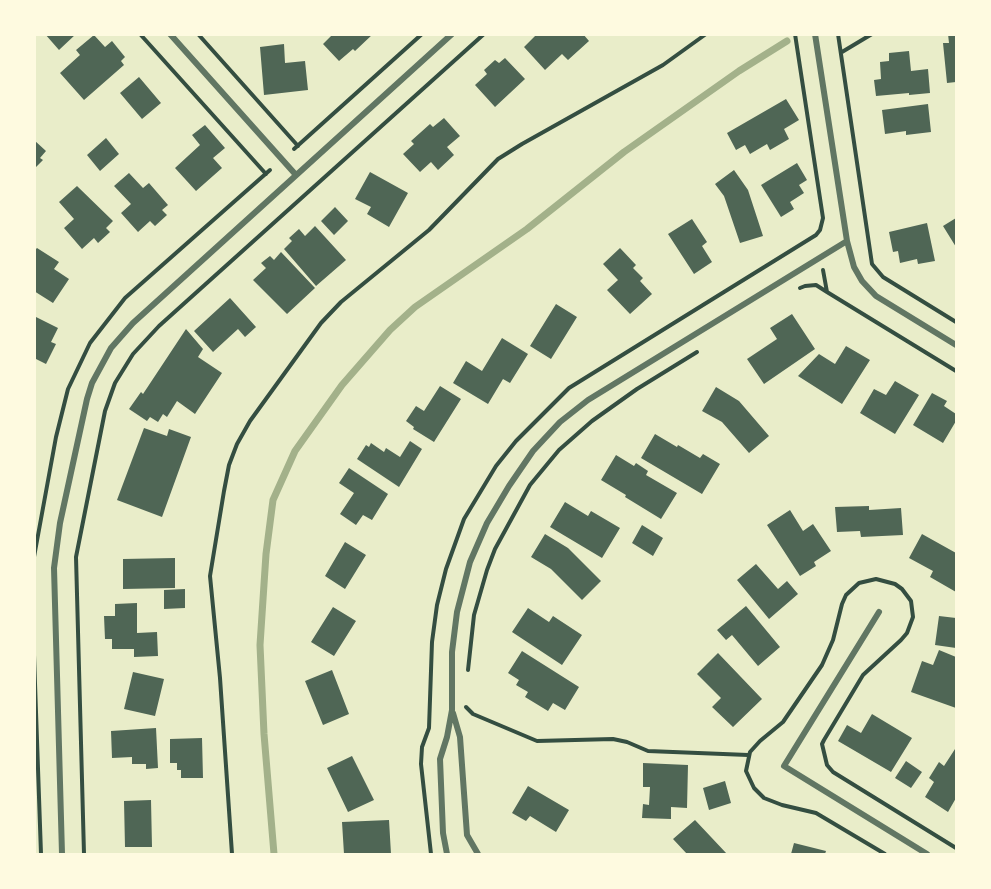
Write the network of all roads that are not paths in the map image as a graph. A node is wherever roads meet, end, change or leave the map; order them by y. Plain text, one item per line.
1 (170, 34) edge
2 (452, 34) edge
3 (815, 34) edge
4 (296, 175) junction
5 (847, 241) junction
6 (957, 345) edge
7 (879, 612) dead end
8 (452, 710) junction
9 (62, 855) edge
10 (447, 855) edge
11 (478, 855) edge
12 (927, 855) edge

1 - 4 street
2 - 4 street
3 - 5 street
4 - 9 street
5 - 6 street
5 - 8 street
7 - 12 street
8 - 10 street
8 - 11 street

